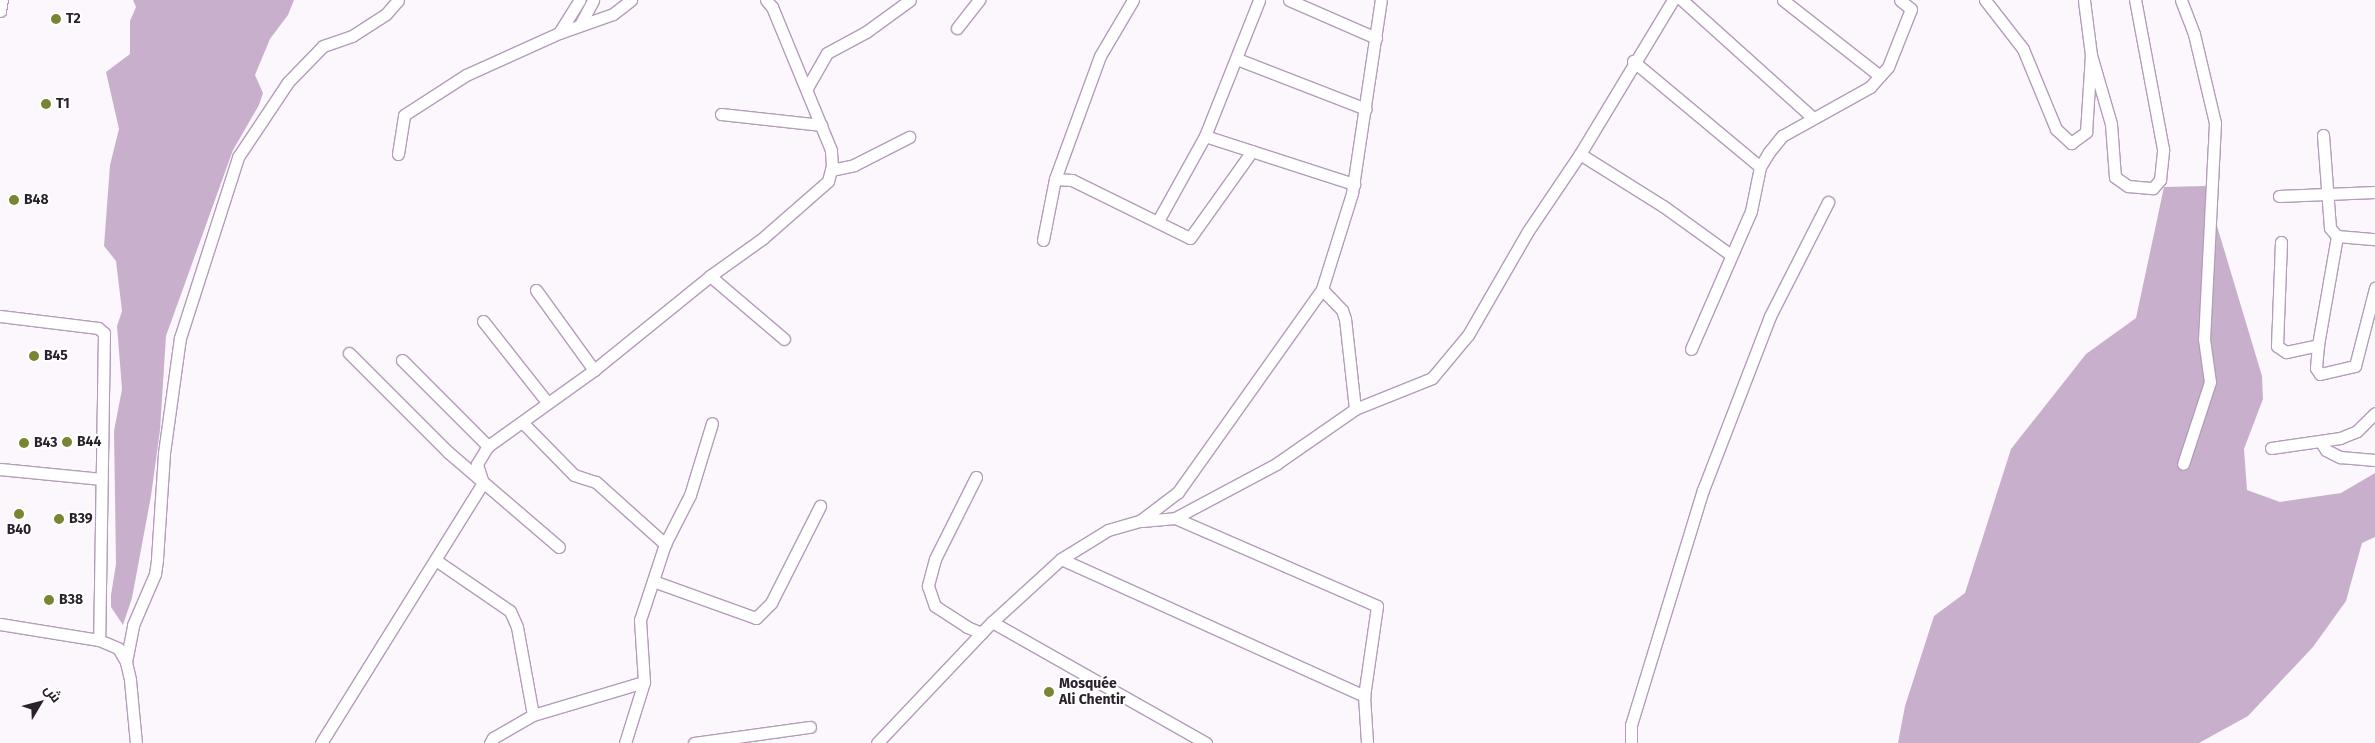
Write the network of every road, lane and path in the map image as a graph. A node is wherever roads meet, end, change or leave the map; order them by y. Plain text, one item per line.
1 (2, 0) edge
2 (398, 0) edge
3 (580, 0) edge
4 (594, 0) edge
5 (631, 0) edge
6 (766, 0) edge
7 (910, 0) edge
8 (979, 0) edge
9 (1133, 0) edge
10 (1259, 0) edge
11 (1289, 0) edge
12 (1380, 0) edge
13 (1673, 0) edge
14 (1682, 0) edge
15 (1783, 0) edge
16 (1900, 0) edge
17 (1985, 0) edge
18 (2084, 0) edge
19 (2135, 0) edge
20 (2181, 0) edge
21 (0, 11) edge
22 (581, 23) junction
23 (957, 28) dead end
24 (560, 33) junction
25 (1376, 38) junction
26 (2091, 55) junction
27 (1237, 59) junction
28 (1634, 61) junction
29 (1880, 76) junction
30 (807, 88) junction
31 (1366, 109) junction
32 (721, 114) dead end
33 (1812, 117) junction
34 (821, 125) junction
35 (2322, 135) dead end
36 (1205, 136) junction
37 (909, 137) dead end
38 (1252, 151) junction
39 (398, 154) dead end
40 (1580, 154) junction
41 (1760, 167) junction
42 (831, 170) junction
43 (1055, 179) junction
44 (1354, 184) junction
45 (2375, 192) edge
46 (2329, 195) junction
47 (2279, 196) dead end
48 (1828, 202) dead end
49 (1159, 220) junction
50 (2337, 236) junction
51 (2375, 239) edge
52 (1043, 240) dead end
53 (2281, 242) dead end
54 (1731, 255) junction
55 (710, 276) junction
56 (2375, 288) edge
57 (1322, 289) junction
58 (536, 290) dead end
59 (0, 316) edge
60 (483, 321) dead end
61 (784, 339) dead end
62 (2318, 345) junction
63 (1690, 349) dead end
64 (349, 353) dead end
65 (402, 360) dead end
66 (594, 370) junction
67 (547, 402) junction
68 (1355, 409) junction
69 (2375, 413) edge
70 (522, 422) junction
71 (712, 422) dead end
72 (2320, 441) junction
73 (488, 446) junction
74 (2271, 448) dead end
75 (2375, 460) edge
76 (2184, 464) dead end
77 (0, 470) edge
78 (976, 478) dead end
79 (102, 479) junction
80 (483, 483) junction
81 (820, 506) dead end
82 (1175, 518) junction
83 (1140, 521) junction
84 (665, 544) junction
85 (559, 547) dead end
86 (1061, 560) junction
87 (437, 561) junction
88 (653, 581) junction
89 (992, 622) junction
90 (0, 624) edge
91 (982, 632) junction
92 (99, 640) junction
93 (126, 662) junction
94 (644, 682) junction
95 (1364, 696) junction
96 (533, 715) junction
97 (810, 727) dead end
98 (744, 740) edge
99 (136, 743) edge
100 (321, 743) edge
101 (490, 743) edge
102 (625, 743) edge
103 (694, 743) edge
104 (877, 743) edge
105 (1206, 743) edge
106 (1367, 743) edge
107 (1631, 743) edge

1 - 21 street
2 - 93 street
3 - 24 street
4 - 22 street
5 - 22 street
6 - 30 street
7 - 30 street
8 - 23 street
9 - 43 street
10 - 27 street
11 - 25 street
12 - 25 street
13 - 28 street
14 - 33 street
15 - 29 street
16 - 29 street
17 - 26 street
18 - 26 street
19 - 26 street
20 - 76 street
22 - 24 street
24 - 39 street
25 - 31 street
27 - 31 street
27 - 36 street
28 - 40 street
28 - 41 street
29 - 33 street
30 - 34 street
31 - 44 street
32 - 34 street
33 - 41 street
34 - 42 street
35 - 46 street
36 - 38 street
36 - 49 street
37 - 42 street
38 - 44 street
38 - 49 street
40 - 54 street
40 - 68 street
41 - 54 street
42 - 55 street
43 - 49 street
43 - 52 street
44 - 57 street
45 - 46 street
46 - 47 street
46 - 50 street
48 - 107 street
50 - 51 street
50 - 62 street
53 - 62 street
54 - 63 street
55 - 61 street
55 - 66 street
56 - 62 street
57 - 68 street
57 - 83 street
58 - 66 street
59 - 79 street
60 - 67 street
64 - 80 street
65 - 73 street
66 - 67 street
67 - 70 street
68 - 82 street
69 - 72 street
70 - 73 street
70 - 84 street
71 - 84 street
72 - 74 street
72 - 75 street
73 - 80 street
77 - 79 street
78 - 91 street
79 - 92 street
80 - 85 street
80 - 87 street
81 - 88 street
82 - 83 street
82 - 95 street
83 - 86 street
84 - 88 street
86 - 89 street
86 - 95 street
87 - 96 street
87 - 100 street
88 - 94 street
89 - 91 street
89 - 105 street
90 - 92 street
91 - 104 street
92 - 93 street
93 - 99 street
94 - 96 street
94 - 102 street
95 - 106 street
96 - 101 street
97 - 98 street
98 - 103 street

